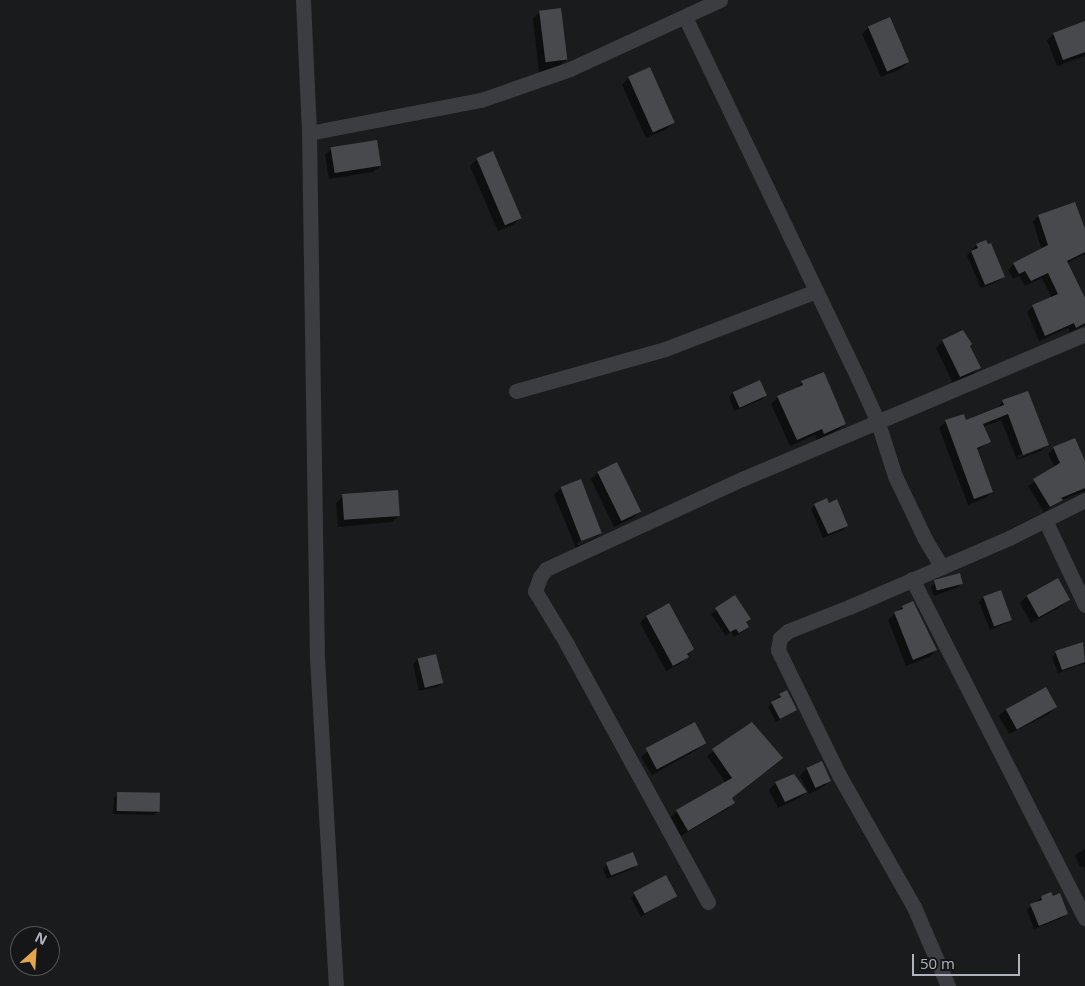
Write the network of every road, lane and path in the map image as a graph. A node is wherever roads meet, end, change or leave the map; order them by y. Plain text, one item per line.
1 (303, 0) edge
2 (720, 0) edge
3 (685, 17) junction
4 (309, 133) junction
5 (816, 291) junction
6 (1085, 334) edge
7 (516, 391) dead end
8 (877, 420) junction
9 (1085, 500) edge
10 (1045, 520) junction
11 (942, 567) junction
12 (912, 579) junction
13 (1085, 605) edge
14 (708, 902) dead end
15 (1085, 919) edge
16 (336, 986) edge
17 (948, 986) edge

1 - 4 street
2 - 3 street
3 - 4 street
3 - 5 street
4 - 16 street
5 - 7 street
5 - 8 street
6 - 8 street
8 - 11 street
8 - 14 street
9 - 10 street
10 - 11 street
10 - 13 street
11 - 12 street
12 - 15 street
12 - 17 street

